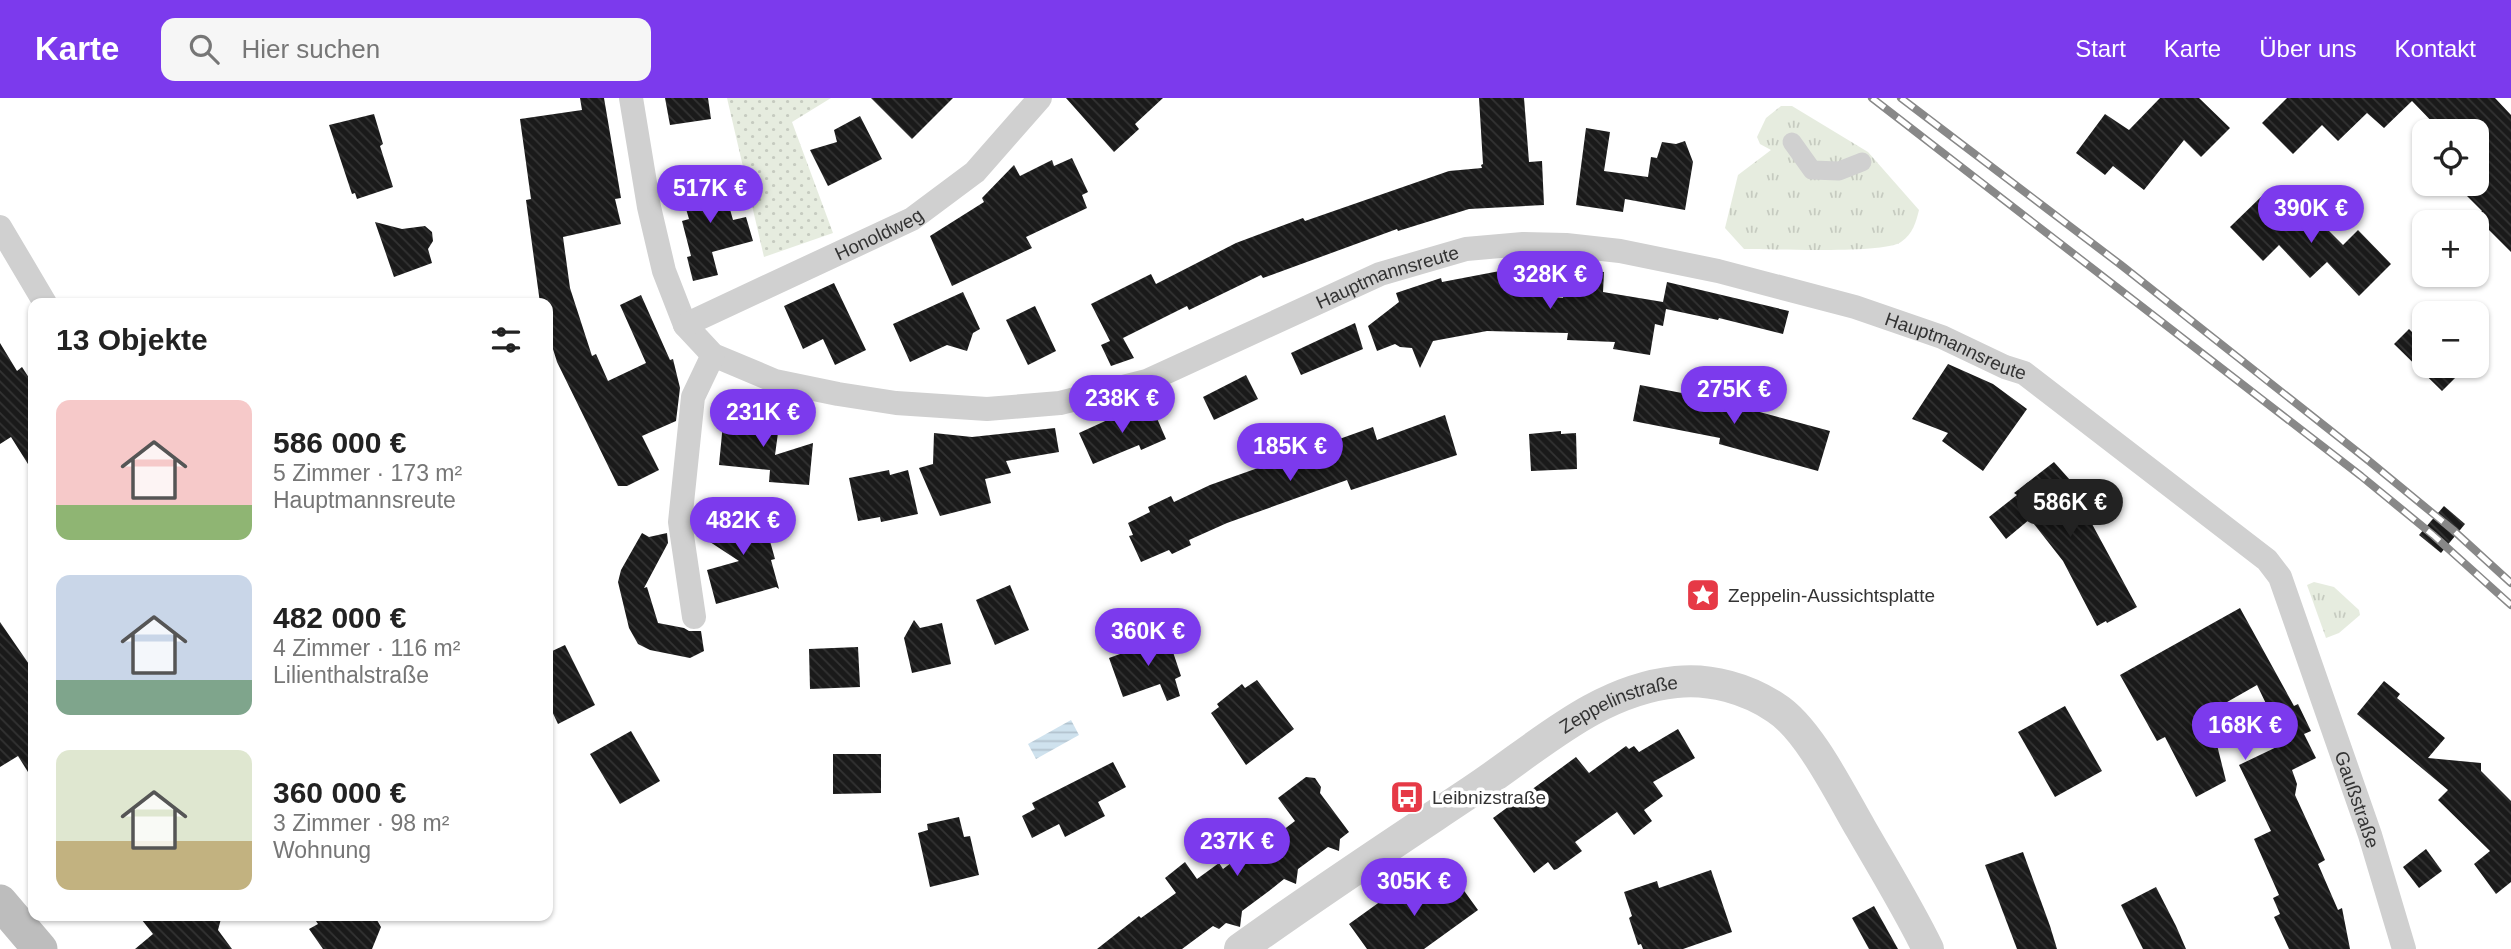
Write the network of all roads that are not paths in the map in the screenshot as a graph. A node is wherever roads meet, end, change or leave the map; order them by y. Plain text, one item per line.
1 (631, 98) edge
2 (1040, 98) edge
3 (1792, 142) dead end
4 (1862, 162) dead end
5 (0, 227) edge
6 (42, 298) edge
7 (685, 325) junction
8 (713, 355) junction
9 (694, 617) dead end
10 (2306, 649) joint
11 (0, 902) edge
12 (1256, 945) edge
13 (40, 949) edge
14 (1928, 949) edge
15 (2404, 949) edge

1 - 7 street, Hauptmannsreute
2 - 7 street, Honoldweg
3 - 4 street
5 - 6 street
7 - 8 street, Hauptmannsreute
8 - 9 street
8 - 10 street, Hauptmannsreute
10 - 15 street, Gaußstraße
11 - 13 main road
12 - 14 street, Zeppelinstraße

